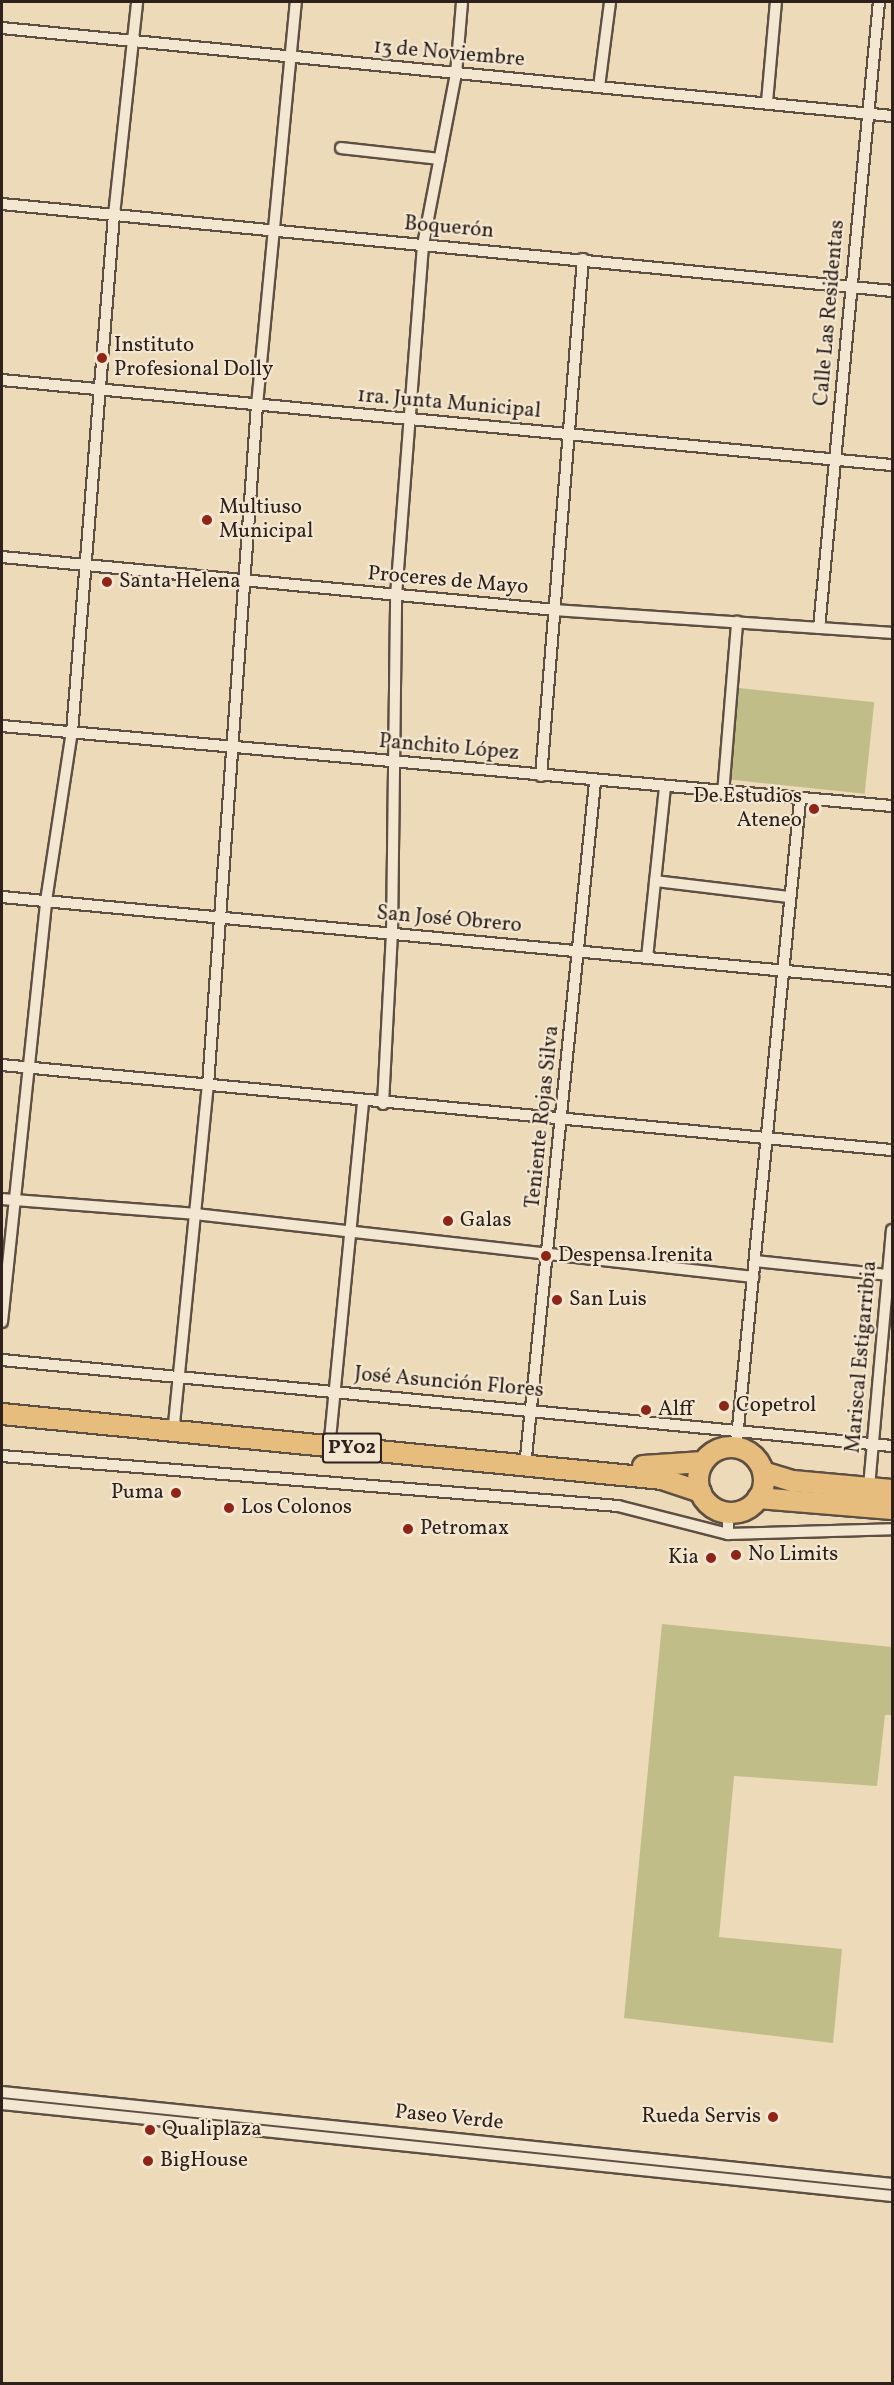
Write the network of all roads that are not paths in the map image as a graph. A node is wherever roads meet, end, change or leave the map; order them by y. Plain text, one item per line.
1 (137, 2) edge
2 (296, 2) edge
3 (462, 2) edge
4 (610, 2) edge
5 (776, 2) edge
6 (879, 2) edge
7 (2, 28) edge
8 (134, 43) junction
9 (291, 59) junction
10 (456, 74) junction
11 (599, 87) junction
12 (767, 102) junction
13 (868, 114) junction
14 (892, 116) edge
15 (341, 148) dead end
16 (439, 159) junction
17 (2, 204) edge
18 (114, 215) junction
19 (273, 230) junction
20 (423, 245) junction
21 (583, 259) junction
22 (852, 288) junction
23 (892, 291) edge
24 (2, 380) edge
25 (100, 388) junction
26 (256, 405) junction
27 (409, 419) junction
28 (569, 435) junction
29 (835, 460) junction
30 (892, 465) edge
31 (2, 557) edge
32 (84, 565) junction
33 (246, 581) junction
34 (396, 596) junction
35 (555, 610) junction
36 (738, 622) junction
37 (819, 628) junction
38 (892, 633) edge
39 (2, 726) edge
40 (72, 732) junction
41 (233, 747) junction
42 (390, 762) junction
43 (542, 776) junction
44 (595, 782) junction
45 (665, 788) junction
46 (723, 794) junction
47 (800, 801) junction
48 (892, 807) edge
49 (655, 881) junction
50 (2, 897) edge
51 (790, 897) junction
52 (46, 901) junction
53 (221, 918) junction
54 (392, 934) junction
55 (578, 952) junction
56 (647, 958) junction
57 (783, 971) junction
58 (892, 981) edge
59 (2, 1065) edge
60 (27, 1068) junction
61 (208, 1085) junction
62 (363, 1102) junction
63 (383, 1104) junction
64 (562, 1116) junction
65 (767, 1137) junction
66 (892, 1150) edge
67 (2, 1200) edge
68 (13, 1201) junction
69 (195, 1214) junction
70 (892, 1230) edge
71 (354, 1233) junction
72 (548, 1258) junction
73 (755, 1261) junction
74 (888, 1275) junction
75 (753, 1277) junction
76 (890, 1293) edge
77 (2, 1322) edge
78 (2, 1360) edge
79 (179, 1377) junction
80 (333, 1392) junction
81 (2, 1407) edge
82 (531, 1411) junction
83 (2, 1414) edge
84 (174, 1424) junction
85 (330, 1439) junction
86 (737, 1439) junction
87 (874, 1444) junction
88 (892, 1446) edge
89 (2, 1456) edge
90 (526, 1457) junction
91 (703, 1462) junction
92 (763, 1472) junction
93 (869, 1487) junction
94 (892, 1490) edge
95 (700, 1492) junction
96 (758, 1498) junction
97 (892, 1509) edge
98 (728, 1513) junction
99 (892, 1530) edge
100 (728, 1534) junction
101 (2, 2092) edge
102 (86, 2101) junction
103 (2, 2104) edge
104 (84, 2113) junction
105 (314, 2124) junction
106 (312, 2136) junction
107 (602, 2154) junction
108 (601, 2166) junction
109 (872, 2181) junction
110 (892, 2184) edge
111 (871, 2194) junction
112 (892, 2196) edge

1 - 8 street
2 - 9 street
3 - 10 street
4 - 11 street
5 - 12 street
6 - 13 street, Calle Las Residentas
7 - 8 street, 13 de Noviembre
8 - 9 street, 13 de Noviembre
8 - 18 street
9 - 10 street, 13 de Noviembre
9 - 19 street
10 - 11 street, 13 de Noviembre
10 - 16 street
11 - 12 street, 13 de Noviembre
12 - 13 street, 13 de Noviembre
13 - 14 street, 13 de Noviembre
13 - 22 street, Calle Las Residentas
15 - 16 street
16 - 20 street
17 - 18 street, Boquerón
18 - 19 street, Boquerón
18 - 25 street
19 - 20 street, Boquerón
19 - 26 street
20 - 21 street, Boquerón
20 - 27 street
21 - 22 street, Boquerón
21 - 28 street
22 - 23 street, Boquerón
22 - 29 street, Calle Las Residentas
24 - 25 street, 1ra. Junta Municipal
25 - 26 street, 1ra. Junta Municipal
25 - 32 street
26 - 27 street, 1ra. Junta Municipal
26 - 33 street
27 - 28 street, 1ra. Junta Municipal
27 - 34 street
28 - 29 street, 1ra. Junta Municipal
28 - 35 street
29 - 30 street, 1ra. Junta Municipal
29 - 37 street, Calle Las Residentas
31 - 32 street, Proceres de Mayo
32 - 33 street, Proceres de Mayo
32 - 40 street
33 - 34 street, Proceres de Mayo
33 - 41 street
34 - 35 street, Proceres de Mayo
34 - 42 street
35 - 36 street, Proceres de Mayo
35 - 43 street
36 - 37 street, Proceres de Mayo
36 - 46 street
37 - 38 street, Proceres de Mayo
39 - 40 street, Panchito López
40 - 41 street, Panchito López
40 - 52 street
41 - 42 street, Panchito López
41 - 53 street
42 - 43 street, Panchito López
42 - 54 street
43 - 44 street, Panchito López
44 - 45 street, Panchito López
44 - 55 street, Teniente Rojas Silva
45 - 46 street, Panchito López
45 - 49 street
46 - 47 street, Panchito López
47 - 48 street, Panchito López
47 - 51 street
49 - 51 street
49 - 56 street
50 - 52 street, San José Obrero
51 - 57 street
52 - 53 street, San José Obrero
52 - 60 street
53 - 54 street, San José Obrero
53 - 61 street
54 - 55 street, San José Obrero
54 - 63 street
55 - 56 street, San José Obrero
55 - 64 street, Teniente Rojas Silva
56 - 57 street, San José Obrero
57 - 58 street, San José Obrero
57 - 65 street
59 - 60 street
60 - 61 street
60 - 68 street
61 - 62 street
61 - 69 street
62 - 63 street
62 - 71 street
63 - 64 street
64 - 65 street
64 - 72 street, Teniente Rojas Silva
65 - 66 street
65 - 73 street
67 - 68 street
68 - 69 street
68 - 77 street
69 - 71 street
69 - 79 street
70 - 74 street, Mariscal Estigarribia
71 - 72 street
71 - 80 street
72 - 75 street
72 - 82 street, Teniente Rojas Silva
73 - 74 street
73 - 75 street
74 - 76 street, Mariscal Estigarribia
75 - 86 street
76 - 87 street, Mariscal Estigarribia
78 - 79 street, José Asunción Flores
79 - 80 street, José Asunción Flores
79 - 84 street
80 - 82 street, José Asunción Flores
80 - 85 street
81 - 84 highway, PY02
82 - 86 street, José Asunción Flores
82 - 90 street, Teniente Rojas Silva
83 - 95 highway, PY02
84 - 85 highway, PY02
85 - 90 highway, PY02
86 - 87 street, José Asunción Flores
86 - 91 highway, PY02
86 - 92 highway
87 - 88 street, José Asunción Flores
87 - 93 street, Mariscal Estigarribia
89 - 100 street
90 - 91 highway, PY02
91 - 95 highway
92 - 93 highway
92 - 96 highway
93 - 94 highway
95 - 98 highway, PY02
96 - 97 highway
96 - 98 highway
98 - 100 street
99 - 100 street
101 - 102 street, Paseo Verde
102 - 104 street
102 - 105 street, Paseo Verde
103 - 104 street, Paseo Verde
104 - 106 street, Paseo Verde
105 - 106 street
105 - 107 street, Paseo Verde
106 - 108 street, Paseo Verde
107 - 108 street
107 - 109 street, Paseo Verde
108 - 111 street, Paseo Verde
109 - 110 street, Paseo Verde
109 - 111 street
111 - 112 street, Paseo Verde

